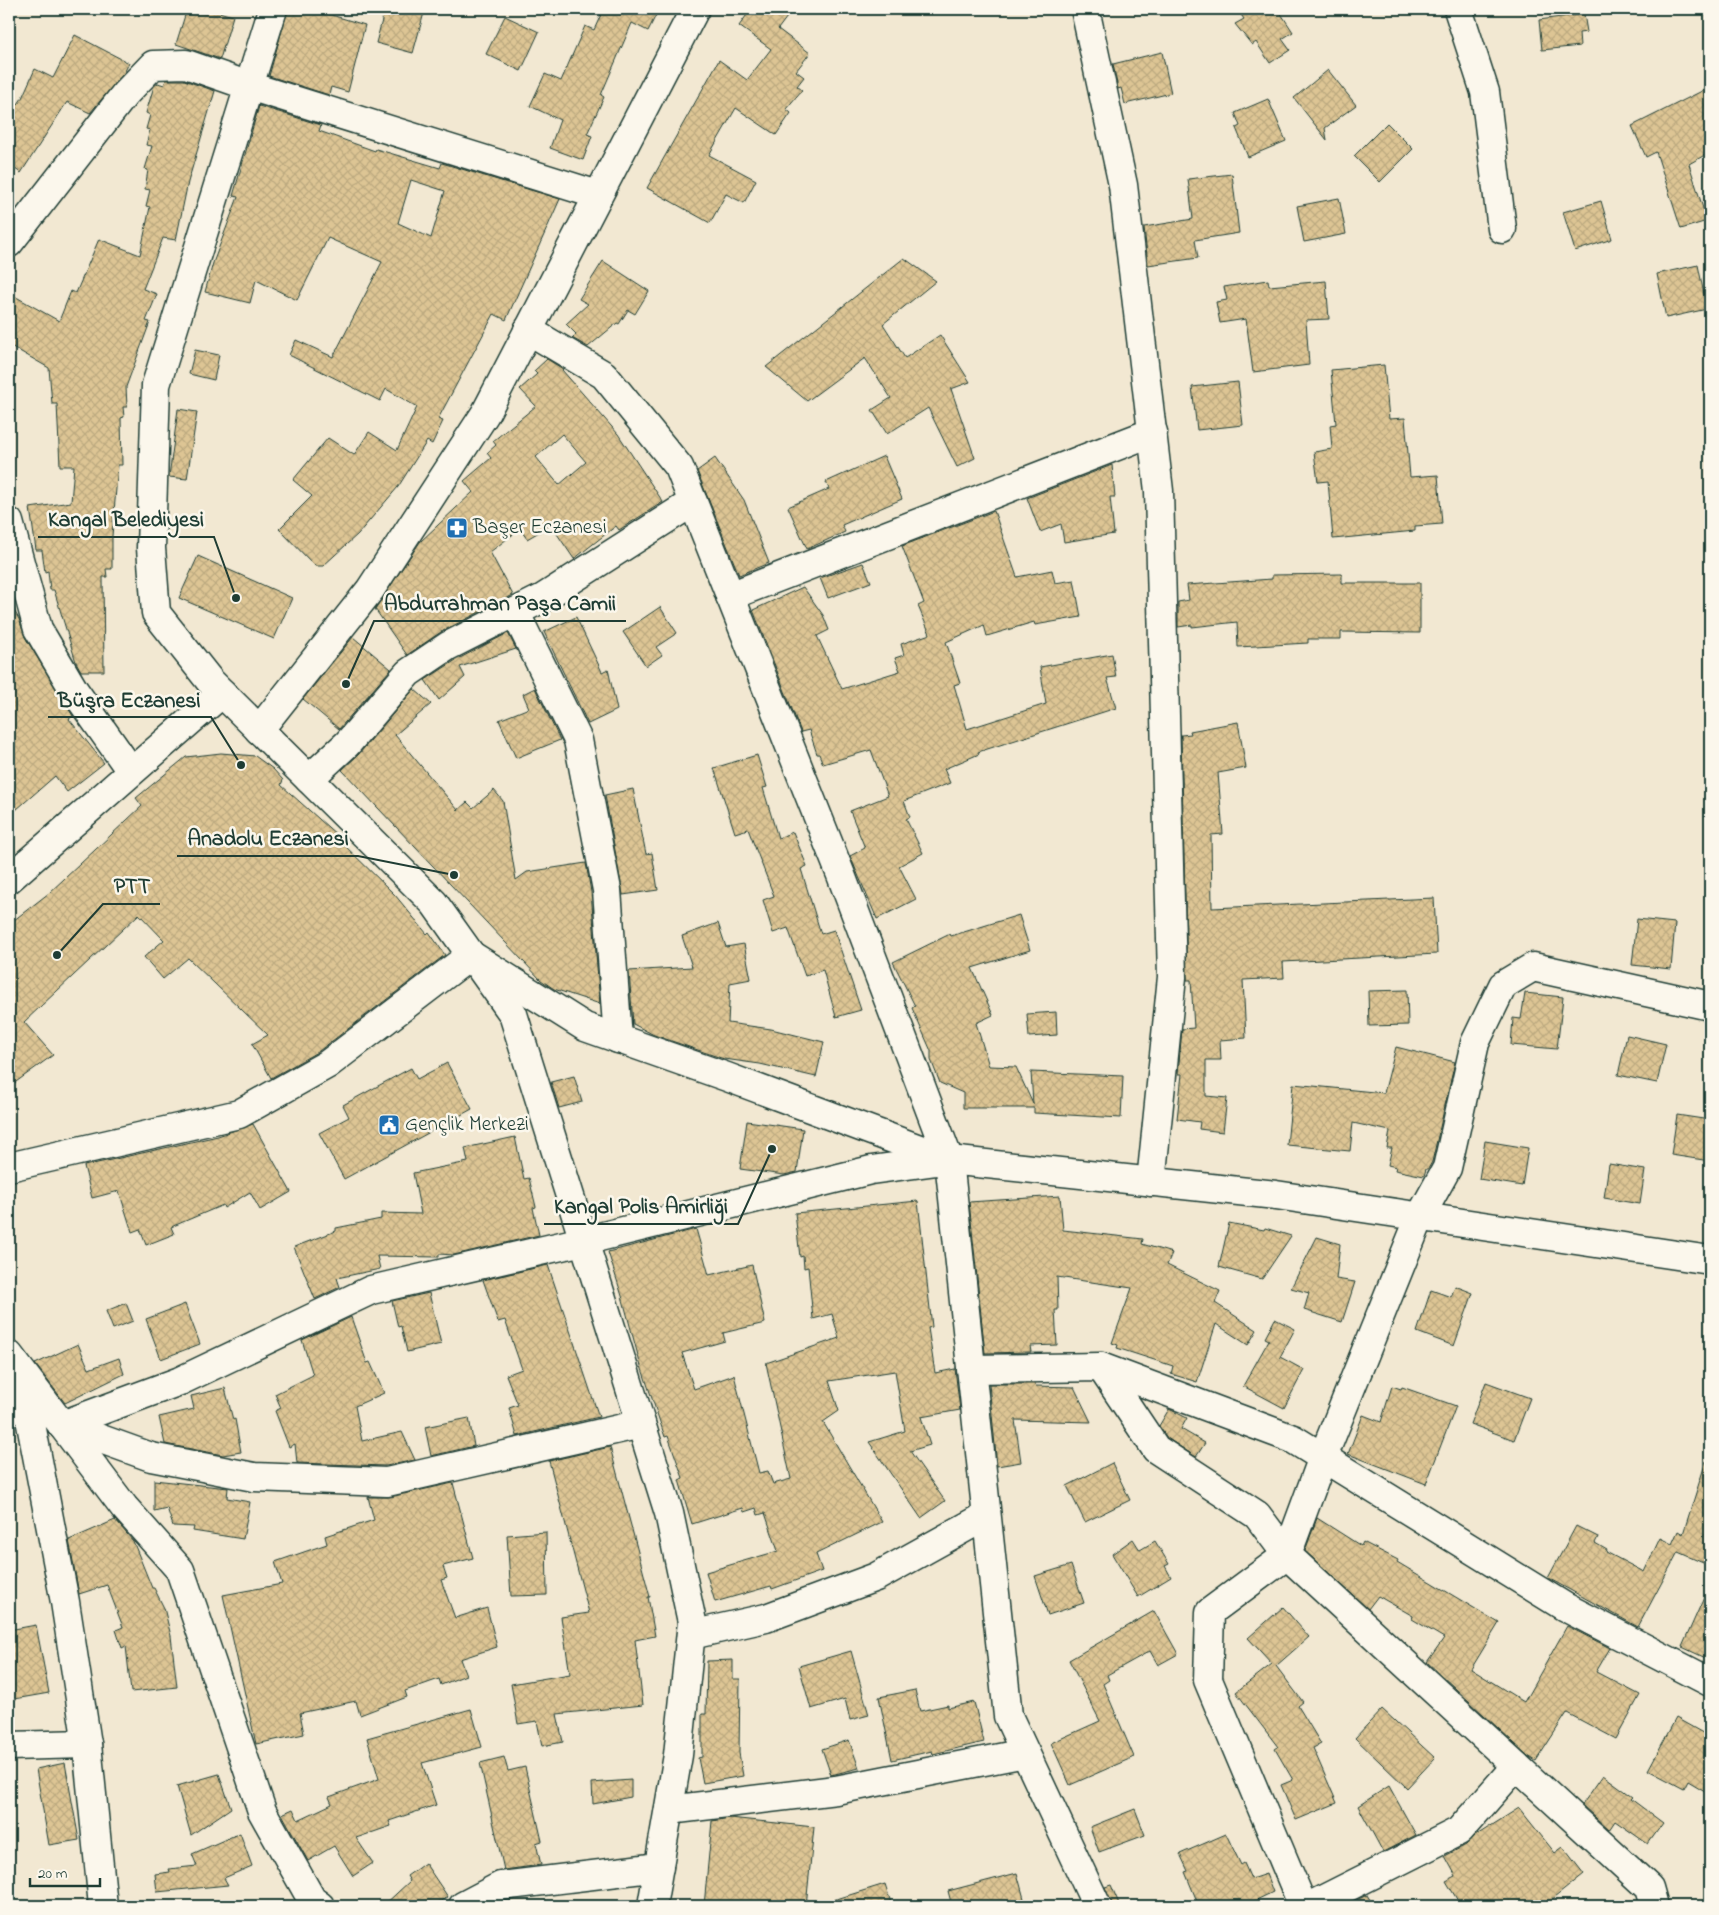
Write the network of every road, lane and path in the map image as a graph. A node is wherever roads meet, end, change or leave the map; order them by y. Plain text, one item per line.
1 (273, 9) edge
2 (695, 9) edge
3 (1085, 9) edge
4 (1458, 9) edge
5 (249, 86) junction
6 (598, 195) junction
7 (1502, 229) dead end
8 (9, 243) edge
9 (528, 330) junction
10 (1153, 432) junction
11 (692, 502) junction
12 (11, 540) edge
13 (730, 596) junction
14 (515, 612) junction
15 (222, 693) junction
16 (259, 730) junction
17 (131, 770) junction
18 (309, 779) junction
19 (9, 879) edge
20 (471, 954) junction
21 (1710, 1006) edge
22 (618, 1039) junction
23 (949, 1160) junction
24 (9, 1168) edge
25 (1151, 1182) junction
26 (1420, 1217) junction
27 (584, 1241) junction
28 (1710, 1260) edge
29 (15, 1363) edge
30 (1101, 1367) junction
31 (971, 1369) junction
32 (641, 1424) junction
33 (62, 1425) junction
34 (1323, 1457) junction
35 (986, 1516) junction
36 (1287, 1555) junction
37 (690, 1635) junction
38 (1710, 1682) edge
39 (87, 1744) junction
40 (9, 1746) edge
41 (1025, 1753) junction
42 (1516, 1766) junction
43 (669, 1810) junction
44 (659, 1867) junction
45 (103, 1906) edge
46 (320, 1906) edge
47 (463, 1906) edge
48 (652, 1906) edge
49 (1097, 1906) edge
50 (1303, 1906) edge
51 (1310, 1906) edge
52 (1654, 1906) edge

1 - 5 street
2 - 6 street
3 - 10 street
4 - 7 street
5 - 6 street
5 - 8 street
5 - 15 street
6 - 9 street
9 - 11 street
9 - 16 street
10 - 13 street
10 - 25 street
11 - 13 street
11 - 14 street
12 - 17 street
13 - 23 street
14 - 18 street
14 - 22 street
15 - 16 street
15 - 17 street
16 - 18 street
17 - 19 street
18 - 20 street
20 - 22 street
20 - 24 street
20 - 27 street
21 - 26 street
22 - 23 street
23 - 25 street
23 - 27 street
23 - 31 street
25 - 26 street
26 - 28 street
26 - 34 street
27 - 32 street
27 - 33 street
29 - 33 street
29 - 39 street
30 - 31 street
30 - 34 street
30 - 36 street
31 - 35 street
32 - 33 street
32 - 37 street
33 - 46 street
34 - 36 street
34 - 38 street
35 - 37 street
35 - 41 street
36 - 42 street
36 - 50 street
37 - 43 street
39 - 40 street
39 - 45 street
41 - 43 street
41 - 49 street
42 - 51 street
42 - 52 street
43 - 44 street
44 - 47 street
44 - 48 street

